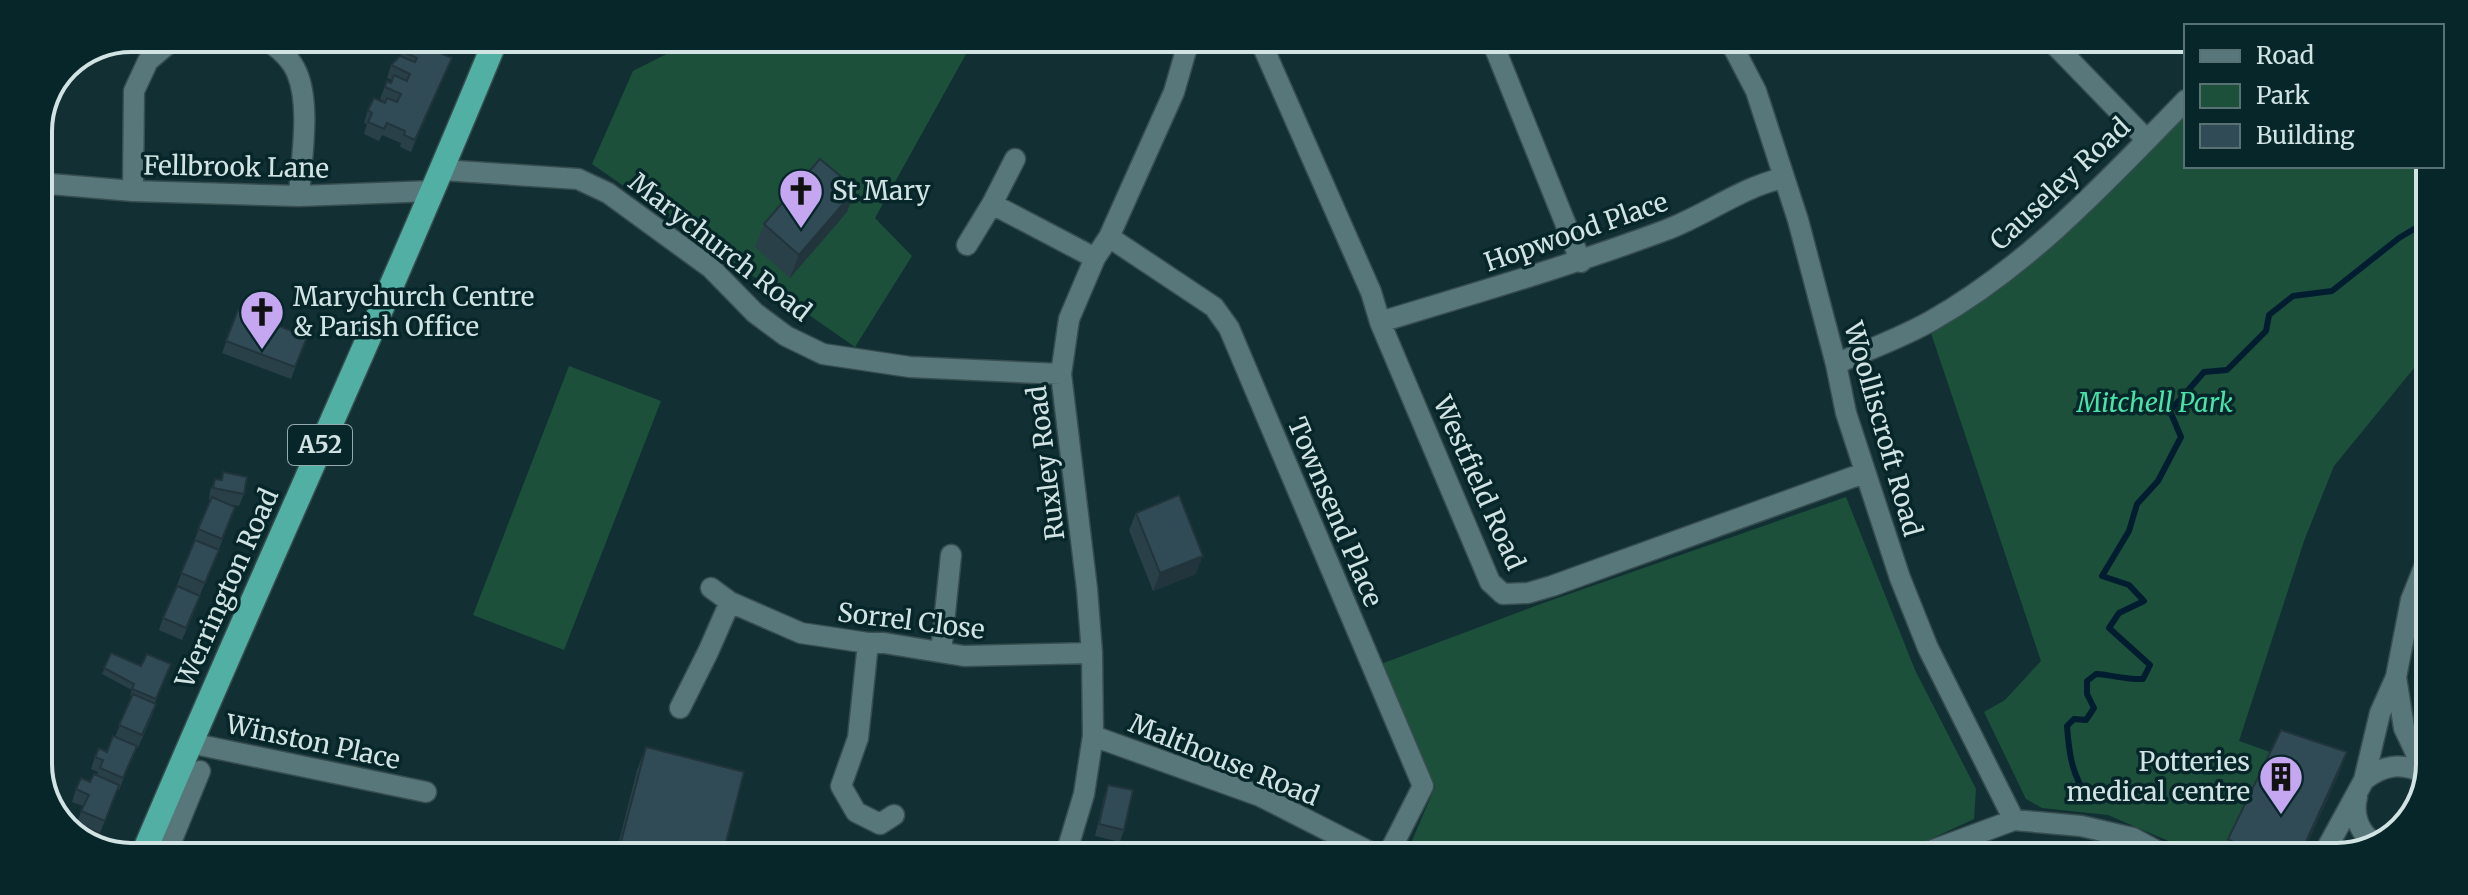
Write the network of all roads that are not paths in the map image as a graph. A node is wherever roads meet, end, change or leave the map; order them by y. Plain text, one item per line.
1 (159, 52) edge
2 (282, 52) edge
3 (491, 52) edge
4 (1186, 52) edge
5 (1265, 52) edge
6 (1496, 52) edge
7 (1736, 52) edge
8 (2062, 52) edge
9 (2184, 102) edge
10 (2147, 140) junction
11 (1015, 159) dead end
12 (1783, 178) junction
13 (438, 181) junction
14 (52, 184) edge
15 (133, 191) junction
16 (299, 196) junction
17 (992, 204) junction
18 (1109, 237) junction
19 (967, 245) dead end
20 (1095, 258) junction
21 (1581, 262) junction
22 (1380, 322) junction
23 (1836, 364) junction
24 (1061, 374) junction
25 (1864, 473) junction
26 (951, 555) dead end
27 (711, 588) dead end
28 (2416, 588) edge
29 (730, 602) junction
30 (868, 643) junction
31 (941, 652) junction
32 (1092, 653) junction
33 (2396, 677) junction
34 (680, 708) dead end
35 (1093, 736) junction
36 (190, 743) junction
37 (2416, 754) edge
38 (2415, 769) edge
39 (200, 771) dead end
40 (2362, 785) junction
41 (426, 792) dead end
42 (174, 810) junction
43 (894, 815) dead end
44 (2014, 820) junction
45 (2367, 837) edge
46 (150, 843) edge
47 (168, 843) edge
48 (1069, 843) edge
49 (1352, 843) edge
50 (1394, 843) edge
51 (1952, 843) edge
52 (2142, 843) edge
53 (2330, 843) edge

1 - 15 street
2 - 16 street
3 - 13 highway, Werrington Road / A52
4 - 18 street, Ruxley Road
5 - 22 street, Westfield Road
6 - 21 street
7 - 12 street, Woolliscroft Road
8 - 10 street
9 - 10 street, Causeley Road
10 - 23 street, Causeley Road
11 - 17 street
12 - 21 street, Hopwood Place
12 - 23 street, Woolliscroft Road
13 - 16 street, Fellbrook Lane
13 - 24 street, Marychurch Road
13 - 36 highway, Werrington Road / A52
14 - 15 street, Fellbrook Lane
15 - 16 street, Fellbrook Lane
17 - 19 street
17 - 20 street
18 - 20 street, Ruxley Road
18 - 50 street, Townsend Place
20 - 24 street, Ruxley Road
21 - 22 street, Hopwood Place
22 - 25 street, Westfield Road
23 - 25 street, Woolliscroft Road
24 - 32 street, Ruxley Road
25 - 44 street, Woolliscroft Road
26 - 31 street
27 - 29 street, Sorrel Close
28 - 33 street
29 - 30 street, Sorrel Close
29 - 34 street
30 - 31 street, Sorrel Close
30 - 43 street
31 - 32 street, Sorrel Close
32 - 35 street, Ruxley Road
33 - 37 street
33 - 40 street
35 - 48 street, Ruxley Road
35 - 49 street, Malthouse Road
36 - 41 street, Winston Place
36 - 42 highway, Werrington Road / A52
38 - 40 street
39 - 42 street
40 - 45 street
40 - 53 street
42 - 46 highway, Werrington Road / A52
42 - 47 street
44 - 51 street
44 - 52 street

